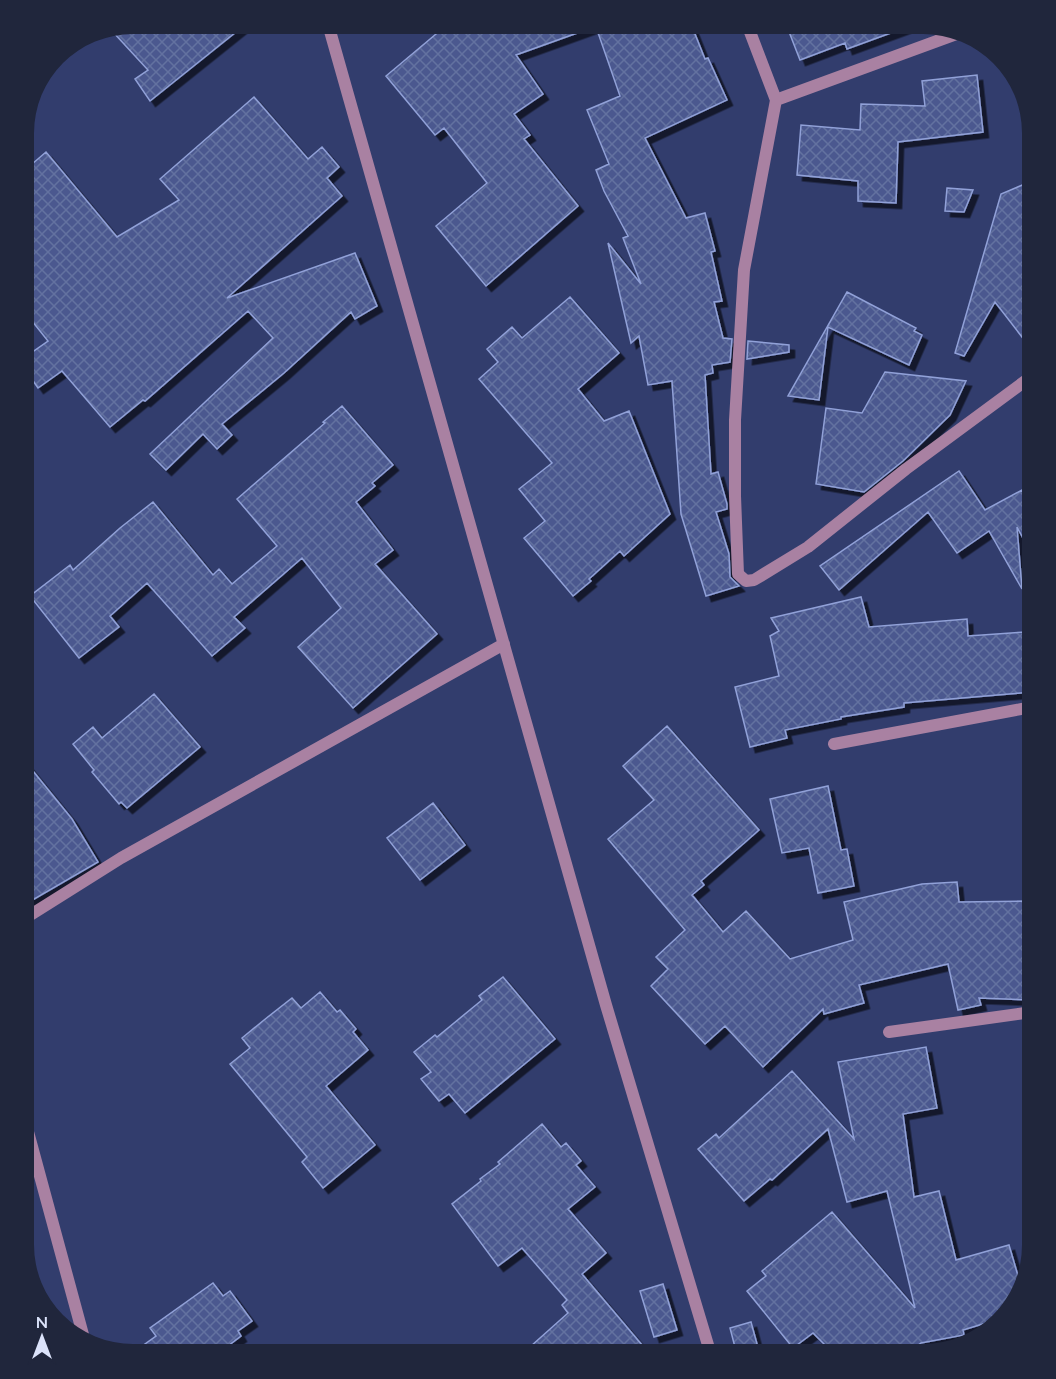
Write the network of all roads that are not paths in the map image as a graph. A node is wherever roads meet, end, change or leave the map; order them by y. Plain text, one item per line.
1 (331, 34) edge
2 (751, 35) edge
3 (946, 38) edge
4 (776, 100) junction
5 (1022, 383) edge
6 (504, 644) junction
7 (1022, 709) edge
8 (834, 744) dead end
9 (34, 913) edge
10 (1022, 1013) edge
11 (889, 1032) dead end
12 (34, 1155) edge
13 (81, 1329) edge
14 (708, 1344) edge

1 - 6 street
2 - 4 street
3 - 4 street
4 - 5 street
6 - 9 street
6 - 14 street
7 - 8 street
10 - 11 street
12 - 13 street

